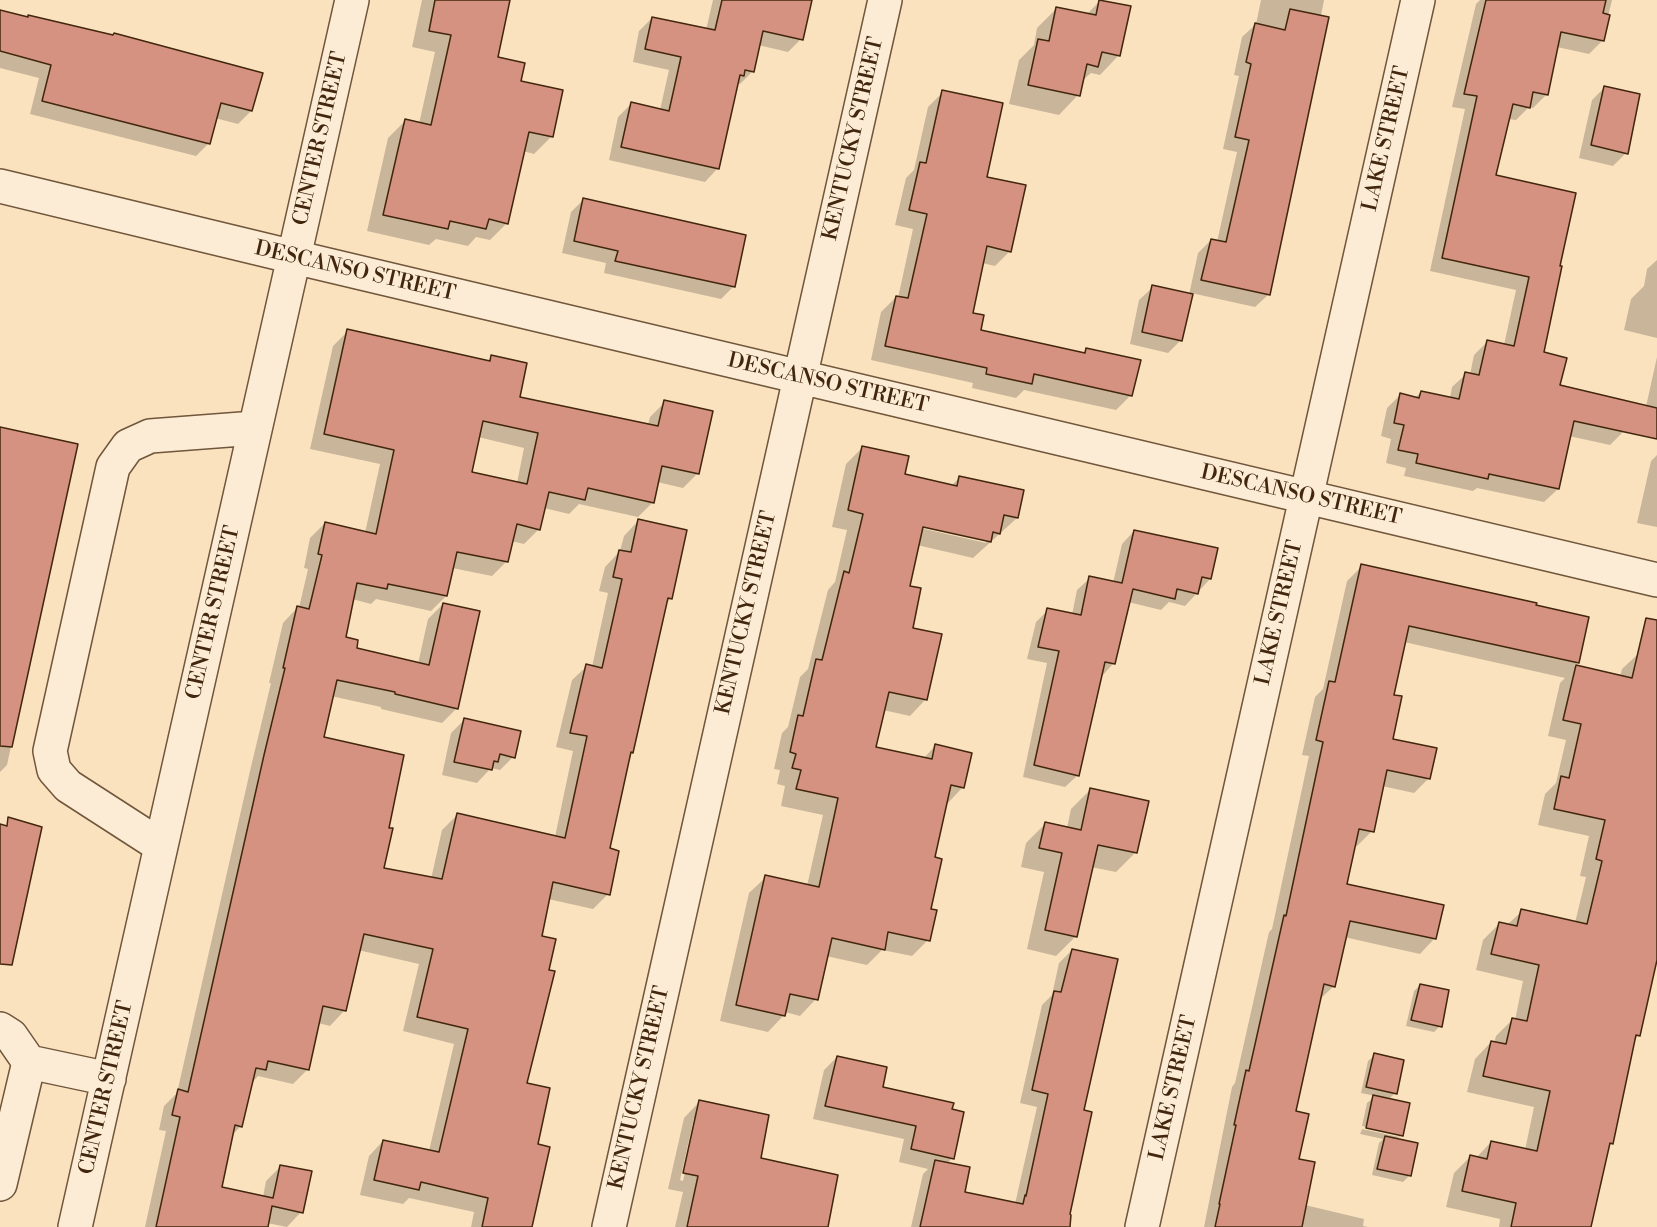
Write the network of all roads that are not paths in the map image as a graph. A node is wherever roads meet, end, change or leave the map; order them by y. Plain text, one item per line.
1 (352, 0) edge
2 (885, 0) edge
3 (1418, 0) edge
4 (0, 186) edge
5 (294, 257) junction
6 (800, 378) junction
7 (255, 428) junction
8 (1306, 497) junction
9 (1657, 580) edge
10 (161, 846) junction
11 (0, 1029) edge
12 (29, 1062) junction
13 (109, 1079) junction
14 (0, 1184) edge
15 (75, 1227) edge
16 (609, 1227) edge
17 (1142, 1227) edge

1 - 5 street, CENTER STREET
2 - 6 street, KENTUCKY STREET
3 - 8 street, LAKE STREET
4 - 5 street, DESCANSO STREET
5 - 6 street, DESCANSO STREET
5 - 7 street, CENTER STREET
6 - 8 street, DESCANSO STREET
6 - 16 street, KENTUCKY STREET
7 - 10 street, CENTER STREET
7 - 10 street
8 - 9 street, DESCANSO STREET
8 - 17 street, LAKE STREET
10 - 13 street, CENTER STREET
11 - 12 street
12 - 13 street
12 - 14 street
13 - 15 street, CENTER STREET

